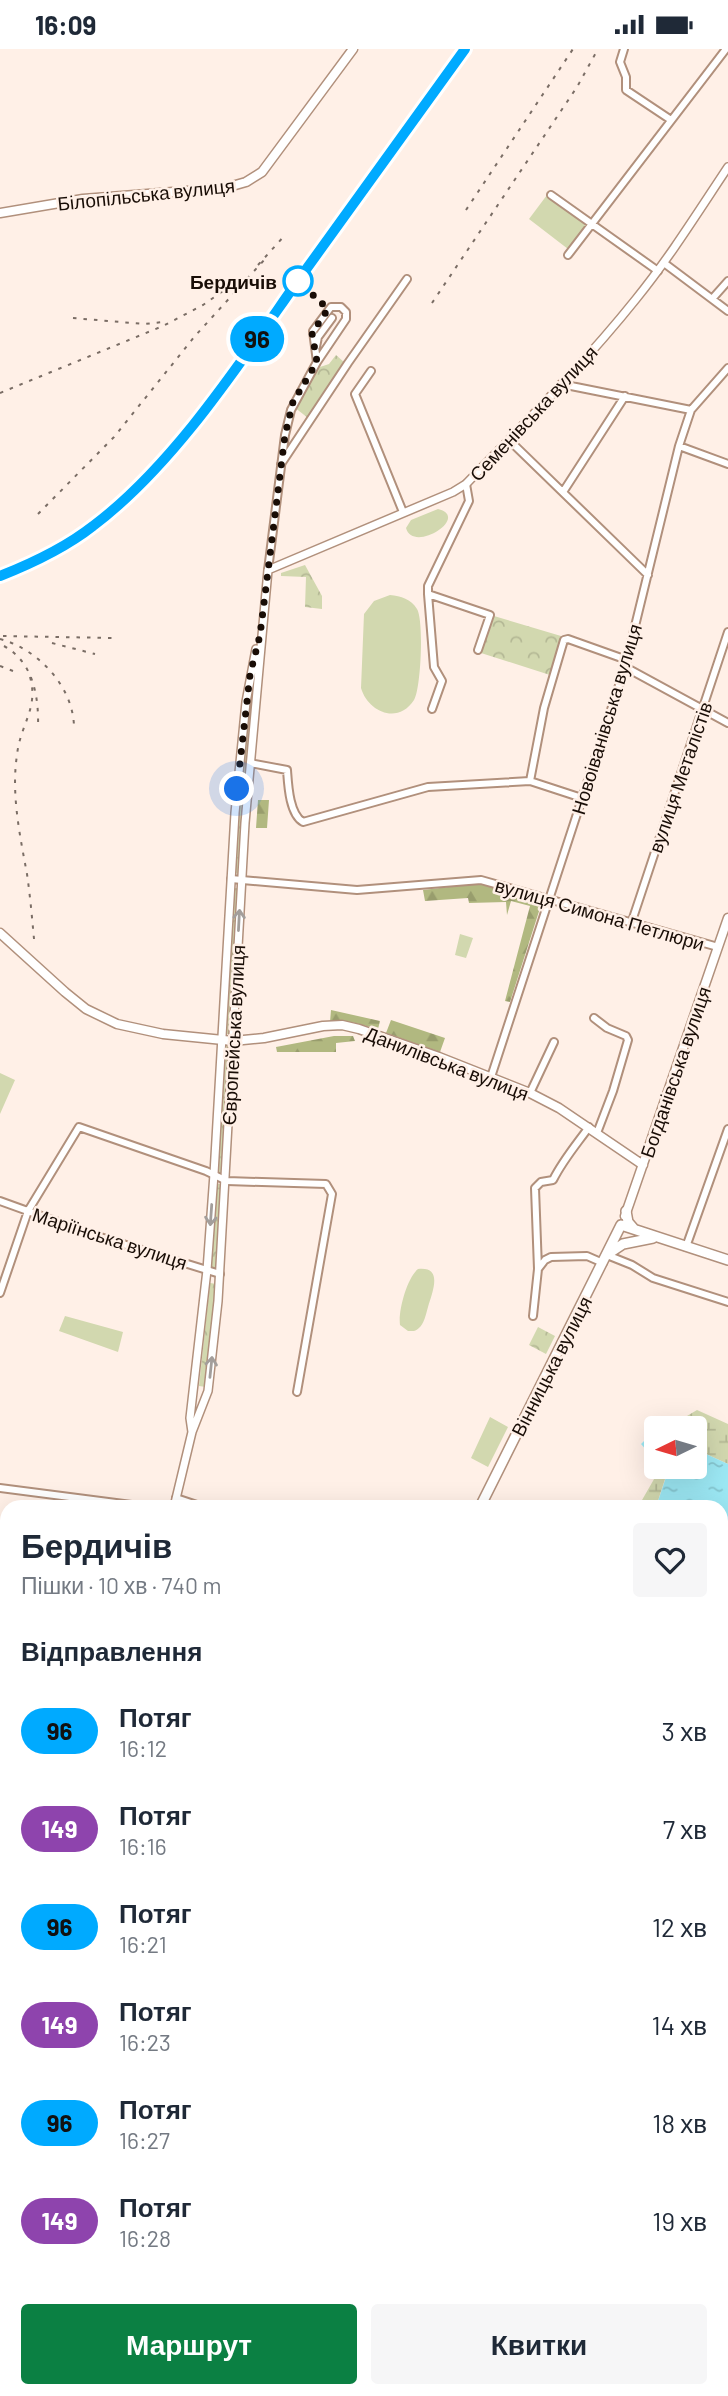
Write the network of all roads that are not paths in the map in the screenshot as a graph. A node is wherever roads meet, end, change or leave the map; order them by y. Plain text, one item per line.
1 (354, 49) edge
2 (624, 49) edge
3 (726, 49) edge
4 (671, 120) junction
5 (728, 167) edge
6 (551, 195) dead end
7 (1, 212) edge
8 (592, 225) junction
9 (568, 255) dead end
10 (664, 263) junction
11 (658, 271) junction
12 (407, 279) dead end
13 (728, 281) edge
14 (712, 299) junction
15 (728, 311) edge
16 (329, 316) junction
17 (342, 326) junction
18 (317, 362) junction
19 (728, 369) edge
20 (371, 371) dead end
21 (561, 384) junction
22 (625, 396) junction
23 (691, 410) junction
24 (509, 440) junction
25 (679, 446) junction
26 (728, 464) edge
27 (281, 465) junction
28 (466, 484) junction
29 (563, 492) junction
30 (403, 512) junction
31 (268, 570) junction
32 (648, 575) junction
33 (428, 594) junction
34 (728, 632) edge
35 (260, 635) junction
36 (478, 650) dead end
37 (626, 663) junction
38 (432, 709) dead end
39 (703, 710) junction
40 (728, 723) edge
41 (250, 764) junction
42 (530, 781) junction
43 (582, 797) junction
44 (231, 879) junction
45 (242, 880) junction
46 (548, 898) junction
47 (728, 918) edge
48 (632, 921) junction
49 (1, 936) edge
50 (722, 943) edge
51 (594, 1018) dead end
52 (221, 1041) junction
53 (233, 1041) junction
54 (554, 1042) dead end
55 (491, 1077) junction
56 (530, 1093) junction
57 (589, 1127) junction
58 (728, 1129) edge
59 (597, 1133) junction
60 (643, 1165) junction
61 (214, 1174) junction
62 (227, 1181) junction
63 (0, 1201) edge
64 (28, 1211) junction
65 (626, 1211) junction
66 (619, 1229) junction
67 (635, 1230) junction
68 (659, 1238) junction
69 (634, 1241) junction
70 (686, 1247) junction
71 (605, 1259) junction
72 (728, 1260) edge
73 (538, 1269) junction
74 (207, 1270) junction
75 (220, 1274) junction
76 (0, 1293) edge
77 (728, 1302) edge
78 (533, 1316) dead end
79 (297, 1392) dead end
80 (192, 1432) junction
81 (0, 1488) edge
82 (93, 1500) edge
83 (175, 1500) edge
84 (484, 1500) edge

1 - 7 main road, Білопільська вулиця
2 - 4 street
3 - 4 street
4 - 8 street
5 - 10 street, Семенівська вулиця
6 - 8 street
8 - 9 street
8 - 11 street
10 - 11 street, Семенівська вулиця
10 - 14 street
11 - 21 street, Семенівська вулиця
12 - 27 street
13 - 14 street
14 - 15 street
16 - 17 street
16 - 17 street
16 - 18 street
17 - 18 street, Європейська вулиця
18 - 27 street, Європейська вулиця
19 - 23 street, Новоіванівська вулиця
20 - 30 street
21 - 22 street
21 - 24 street, Семенівська вулиця
22 - 23 street
22 - 29 street
23 - 25 street, Новоіванівська вулиця
24 - 28 street, Семенівська вулиця
24 - 29 street
25 - 26 street
25 - 32 street, Новоіванівська вулиця
27 - 31 street, Європейська вулиця
28 - 30 street, Семенівська вулиця
28 - 33 street
29 - 32 street
30 - 31 street, Семенівська вулиця
31 - 35 street, Європейська вулиця
32 - 37 street, Новоіванівська вулиця
33 - 36 street
33 - 38 street
34 - 39 street, вулиця Металістів
35 - 41 street, Європейська вулиця
35 - 44 street, Європейська вулиця
37 - 39 street
37 - 42 street
37 - 43 street, Новоіванівська вулиця
39 - 40 street
39 - 48 street, вулиця Металістів
41 - 42 street
41 - 45 street, Європейська вулиця
42 - 43 street
43 - 46 street, Новоіванівська вулиця
44 - 45 street, вулиця Симона Петлюри
44 - 52 street, Європейська вулиця
45 - 46 street, вулиця Симона Петлюри
53 -> 45 street, Європейська вулиця
46 - 48 street, вулиця Симона Петлюри
46 - 55 street, Новоіванівська вулиця
47 - 50 main road, Богданівська вулиця
48 - 50 street, вулиця Симона Петлюри
49 - 52 main road, Данилівська вулиця
50 - 60 main road, Богданівська вулиця
51 - 59 street
52 - 53 main road, Данилівська вулиця
52 - 61 street, Європейська вулиця
53 - 55 main road, Данилівська вулиця
53 - 62 street, Європейська вулиця
54 - 56 street
55 - 56 main road, Данилівська вулиця
56 - 57 main road, Данилівська вулиця
57 - 59 main road, Данилівська вулиця
57 - 73 street
58 - 70 street
59 - 60 main road, Данилівська вулиця
60 - 65 main road, Богданівська вулиця
61 - 62 street
61 - 64 street
61 -> 74 street, Європейська вулиця
62 - 75 street, Європейська вулиця
62 - 79 street
63 - 64 street, Маріїнська вулиця
64 - 74 street, Маріїнська вулиця
64 - 76 street
65 - 66 main road, Богданівська вулиця
65 - 67 main road
66 - 67 main road
66 - 69 main road
66 - 71 main road, Вінницька вулиця
67 - 68 main road
68 - 69 main road
68 - 70 main road
69 - 71 main road
70 - 72 main road
71 - 73 street
71 - 77 street
71 - 84 main road, Вінницька вулиця
73 - 78 street
74 - 75 street, Маріїнська вулиця
74 - 80 street, Європейська вулиця
80 -> 75 street, Європейська вулиця
80 - 83 street, Європейська вулиця
81 - 82 street

